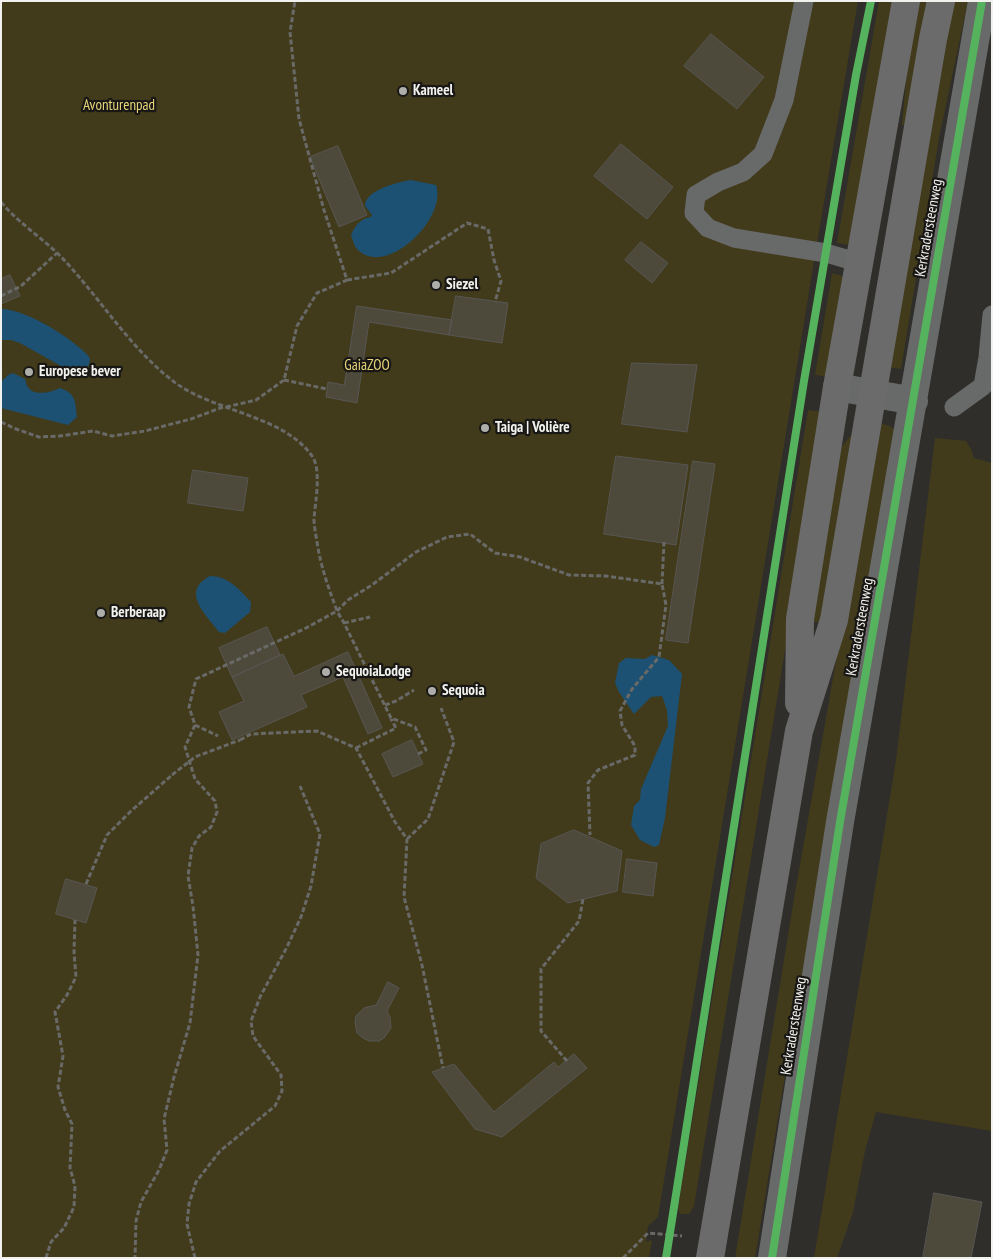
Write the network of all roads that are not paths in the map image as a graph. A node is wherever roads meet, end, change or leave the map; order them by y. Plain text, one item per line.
1 (804, 1) edge
2 (906, 1) edge
3 (941, 1) edge
4 (982, 1) edge
5 (860, 263) junction
6 (992, 315) edge
7 (837, 387) junction
8 (872, 393) junction
9 (914, 400) junction
10 (954, 407) dead end
11 (799, 731) junction
12 (710, 1258) edge
13 (772, 1258) edge

1 - 5 lane
2 - 5 main road, Kerkradersteenweg
3 - 8 main road, Kerkradersteenweg
4 - 9 street, Kerkradersteenweg
5 - 7 main road, Kerkradersteenweg
6 - 10 lane
7 - 8 street
7 - 11 main road, Kerkradersteenweg
8 - 9 street
8 - 11 main road, Kerkradersteenweg
9 - 13 street, Kerkradersteenweg
11 - 12 main road, Kerkradersteenweg

